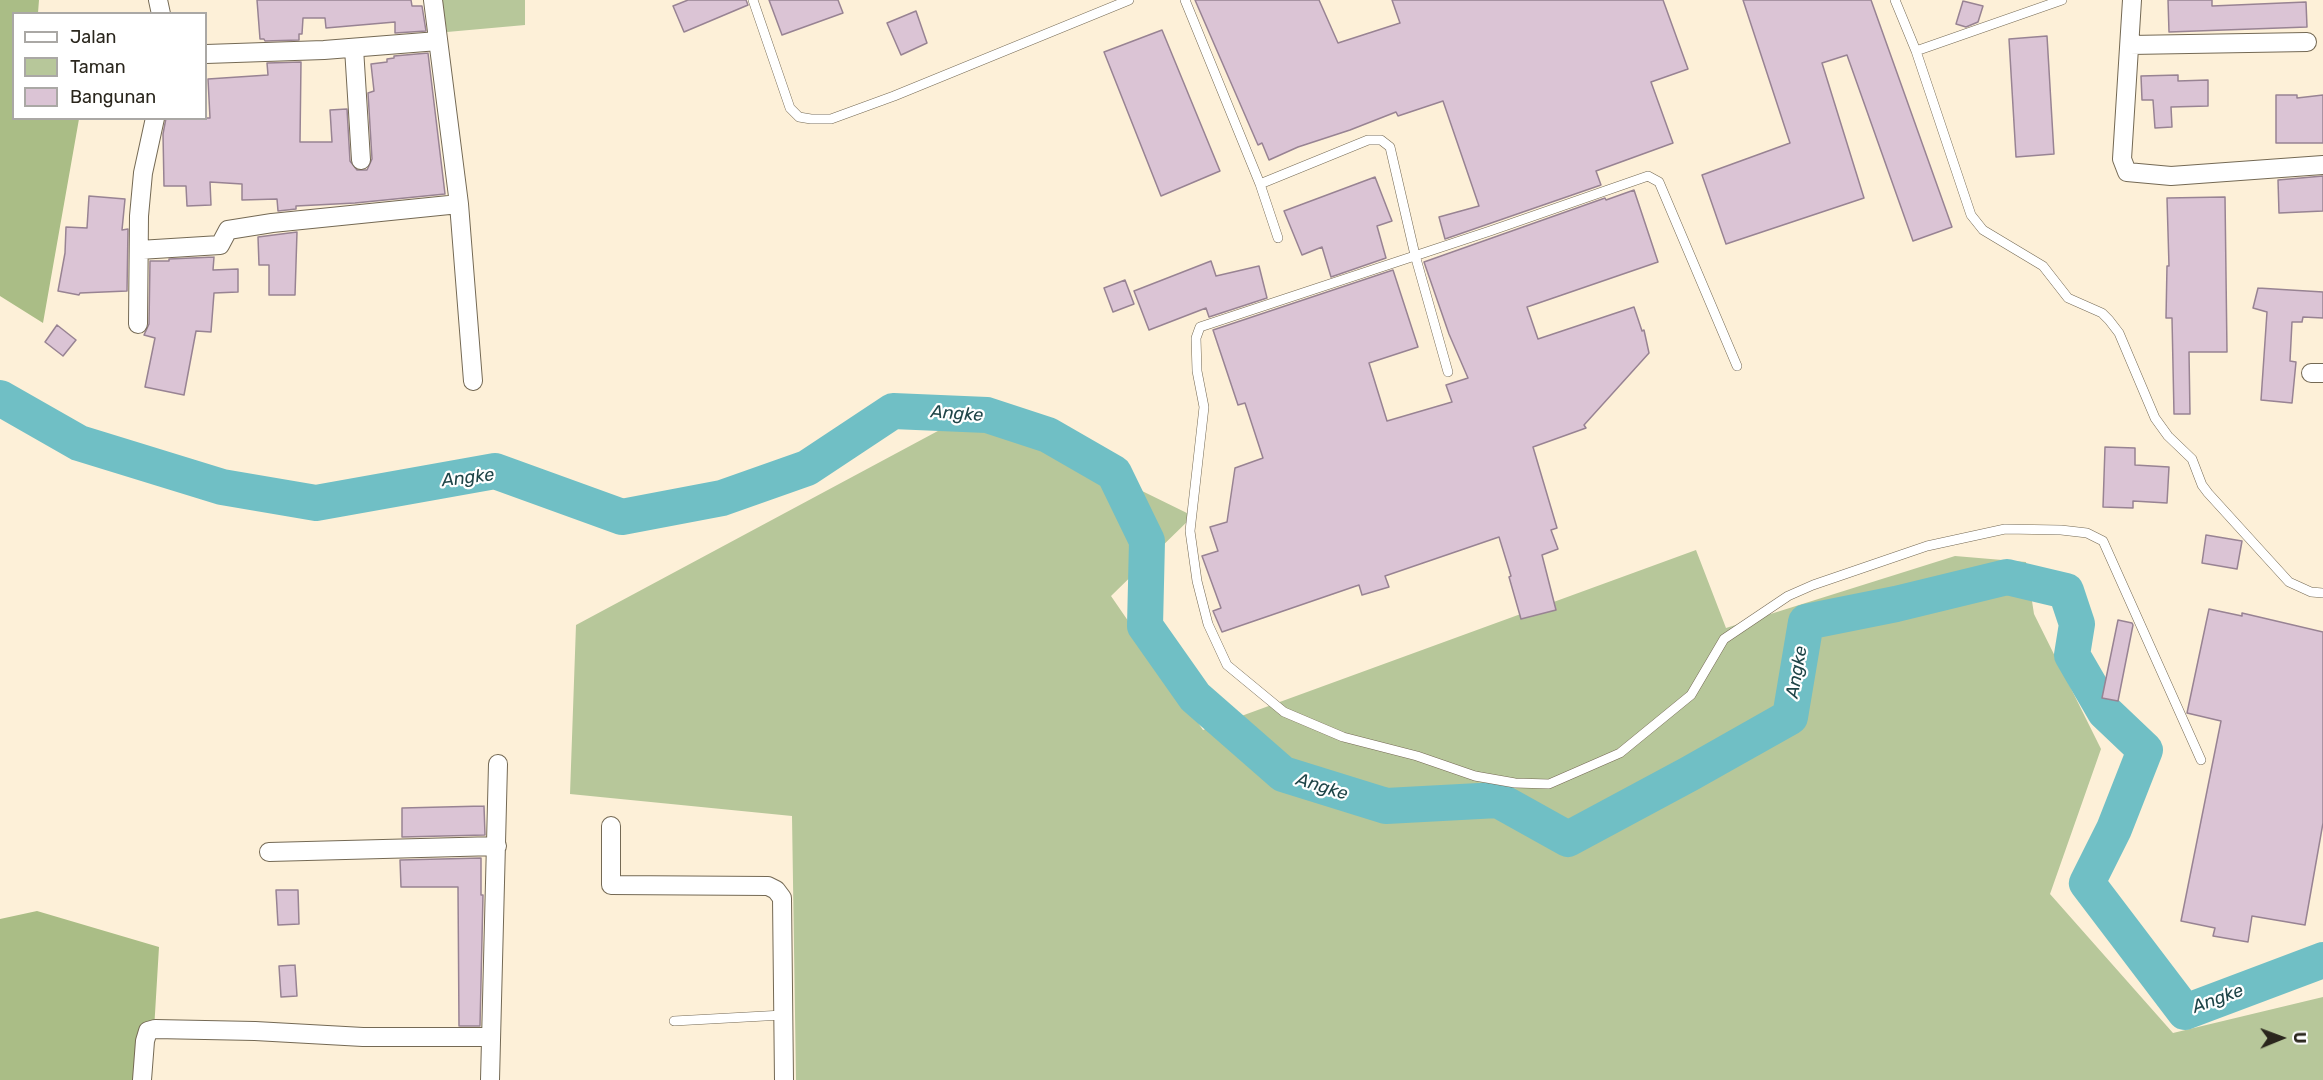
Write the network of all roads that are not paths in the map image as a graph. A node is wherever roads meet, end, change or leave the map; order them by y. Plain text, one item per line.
1 (433, 0) edge
2 (753, 0) edge
3 (1129, 0) edge
4 (1185, 0) edge
5 (1895, 0) edge
6 (2062, 0) edge
7 (2132, 0) edge
8 (438, 41) junction
9 (2307, 42) dead end
10 (2130, 45) junction
11 (354, 48) junction
12 (1916, 51) junction
13 (207, 54) edge
14 (155, 120) edge
15 (361, 160) dead end
16 (2323, 165) edge
17 (1260, 184) junction
18 (459, 204) junction
19 (1278, 238) dead end
20 (139, 250) junction
21 (1415, 255) junction
22 (138, 324) dead end
23 (1737, 366) dead end
24 (1448, 372) dead end
25 (473, 381) dead end
26 (2323, 593) edge
27 (2201, 760) dead end
28 (498, 764) dead end
29 (611, 826) dead end
30 (497, 846) junction
31 (269, 852) dead end
32 (783, 1016) junction
33 (674, 1021) dead end
34 (490, 1037) junction
35 (142, 1080) edge
36 (490, 1080) edge
37 (784, 1080) edge

1 - 8 street
2 - 3 lane
4 - 17 lane
5 - 12 lane
6 - 12 lane
7 - 10 street
8 - 11 street
8 - 18 street
9 - 10 street
10 - 16 street
11 - 13 street
11 - 15 street
12 - 26 lane
14 - 20 street
17 - 19 lane
17 - 21 lane
18 - 20 street
18 - 25 street
20 - 22 street
21 - 23 lane
21 - 24 lane
21 - 27 lane
28 - 30 street
29 - 32 street
30 - 31 street
30 - 34 street
32 - 33 lane
32 - 37 street
34 - 35 street
34 - 36 street

